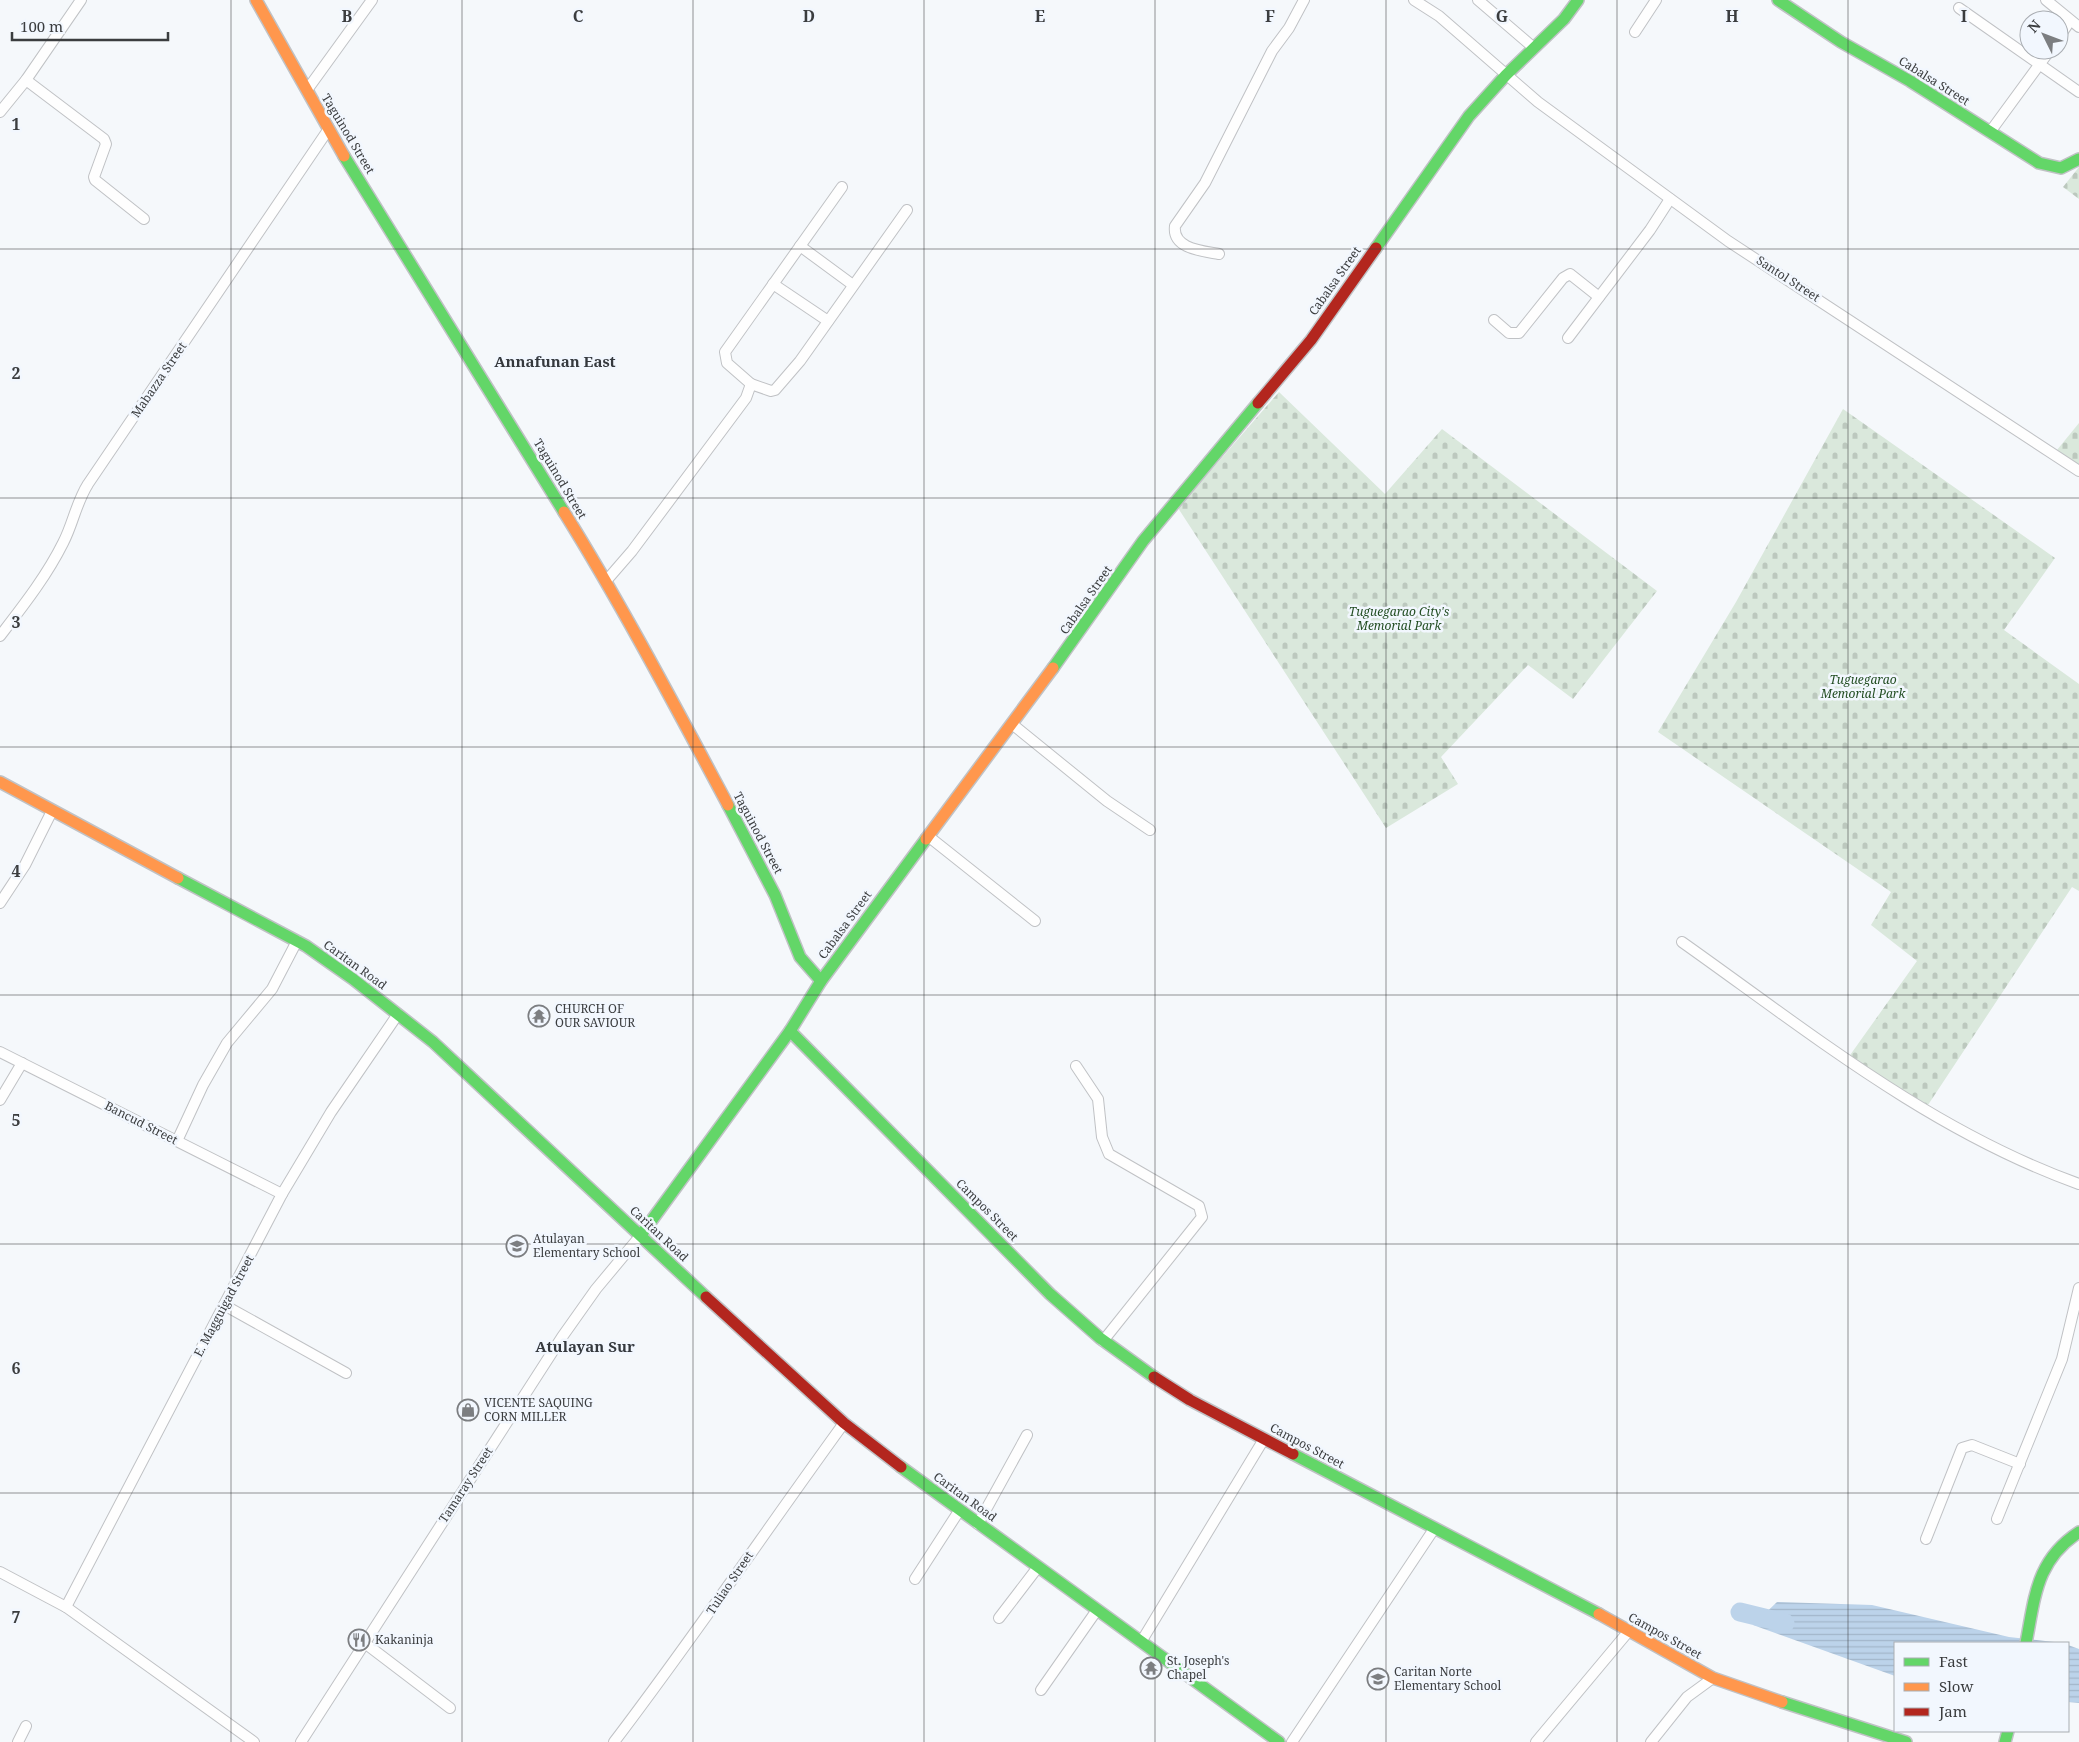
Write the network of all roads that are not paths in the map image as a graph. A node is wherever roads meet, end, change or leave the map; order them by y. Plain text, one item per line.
1 (81, 0) edge
2 (256, 0) edge
3 (372, 0) edge
4 (1304, 0) edge
5 (1414, 0) edge
6 (1478, 0) edge
7 (1578, 0) edge
8 (1656, 0) edge
9 (1778, 0) edge
10 (2046, 0) edge
11 (1959, 8) dead end
12 (2075, 24) edge
13 (1635, 32) dead end
14 (1534, 48) junction
15 (2042, 60) edge
16 (2039, 64) junction
17 (1506, 75) junction
18 (26, 80) junction
19 (307, 90) junction
20 (2079, 92) edge
21 (0, 112) edge
22 (328, 130) junction
23 (1990, 132) junction
24 (2079, 159) edge
25 (842, 187) dead end
26 (1670, 199) junction
27 (907, 210) dead end
28 (144, 220) dead end
29 (800, 246) junction
30 (1219, 254) dead end
31 (773, 284) junction
32 (853, 285) junction
33 (1599, 297) junction
34 (828, 320) junction
35 (1494, 320) dead end
36 (1568, 338) dead end
37 (751, 384) junction
38 (2079, 471) edge
39 (606, 581) junction
40 (0, 636) edge
41 (1012, 724) junction
42 (0, 782) edge
43 (52, 811) junction
44 (1150, 830) dead end
45 (928, 836) junction
46 (0, 903) edge
47 (1035, 921) dead end
48 (297, 941) junction
49 (1682, 942) dead end
50 (821, 981) junction
51 (398, 1014) junction
52 (790, 1031) junction
53 (0, 1052) edge
54 (22, 1063) junction
55 (1076, 1066) dead end
56 (0, 1100) edge
57 (177, 1142) junction
58 (2079, 1184) edge
59 (282, 1194) junction
60 (641, 1236) junction
61 (2079, 1288) edge
62 (224, 1305) junction
63 (1103, 1341) junction
64 (346, 1373) dead end
65 (844, 1423) junction
66 (1027, 1435) dead end
67 (1264, 1439) junction
68 (2020, 1464) junction
69 (960, 1511) junction
70 (1998, 1519) dead end
71 (978, 1524) junction
72 (1434, 1529) junction
73 (2079, 1532) edge
74 (1926, 1539) dead end
75 (1038, 1567) junction
76 (0, 1572) edge
77 (915, 1579) dead end
78 (66, 1607) junction
79 (1097, 1610) junction
80 (999, 1618) dead end
81 (1628, 1632) junction
82 (1141, 1642) junction
83 (2026, 1642) edge
84 (366, 1644) junction
85 (1713, 1678) junction
86 (1041, 1690) dead end
87 (450, 1708) dead end
88 (26, 1726) dead end
89 (18, 1742) edge
90 (254, 1742) edge
91 (301, 1742) edge
92 (614, 1742) edge
93 (1279, 1742) edge
94 (1292, 1742) edge
95 (1536, 1742) edge
96 (1651, 1742) edge
97 (1906, 1742) edge

1 - 18 street
2 - 19 main road, Taguinod Street
3 - 19 street
4 - 30 street
5 - 17 street, Santol Street
6 - 14 street
7 - 14 main road, Cabalsa Street
8 - 13 street
9 - 23 main road, Cabalsa Street
10 - 12 street
11 - 16 street
14 - 17 main road, Cabalsa Street
15 - 16 street
16 - 20 street
16 - 23 street
17 - 26 street, Santol Street
17 - 41 main road, Cabalsa Street
18 - 21 street
18 - 28 street
19 - 22 main road, Taguinod Street
22 - 39 main road, Taguinod Street
22 - 40 street, Mabazza Street
23 - 24 main road, Cabalsa Street
25 - 29 street
26 - 33 street
26 - 38 street, Santol Street
27 - 32 street
29 - 31 street
29 - 32 street
31 - 34 street
31 - 37 street
32 - 34 street
33 - 35 street
33 - 36 street
34 - 37 street
37 - 39 street
39 - 50 main road, Taguinod Street
41 - 44 street
41 - 45 main road, Cabalsa Street
42 - 43 main road, Caritan Road
43 - 46 street
43 - 48 main road, Caritan Road
45 - 47 street
45 - 50 main road, Cabalsa Street
48 - 51 main road, Caritan Road
48 - 57 street
49 - 58 street
50 - 52 main road, Cabalsa Street
51 - 59 street, E. Magguigad Street
51 - 60 main road, Caritan Road
52 - 60 main road, Cabalsa Street
52 - 63 main road, Campos Street
53 - 54 street, Bancud Street
54 - 56 street
54 - 57 street, Bancud Street
55 - 63 street
57 - 59 street, Bancud Street
59 - 62 street, E. Magguigad Street
60 - 65 main road, Caritan Road
60 - 84 street, Tamaray Street
61 - 68 street
62 - 64 street
62 - 78 street, E. Magguigad Street
63 - 67 main road, Campos Street
65 - 69 main road, Caritan Road
65 - 92 street, Tuliao Street
66 - 71 street
67 - 72 main road, Campos Street
67 - 82 street
68 - 70 street
68 - 74 street
69 - 71 main road, Caritan Road
69 - 77 street
71 - 75 main road, Caritan Road
72 - 81 main road, Campos Street
72 - 94 street
73 - 83 main road
75 - 79 main road, Caritan Road
75 - 80 street
76 - 78 street
78 - 90 street
79 - 82 main road, Caritan Road
79 - 86 street
81 - 85 main road, Campos Street
81 - 95 street
82 - 93 main road, Caritan Road
84 - 87 street
84 - 91 street, Tamaray Street
85 - 96 street
85 - 97 main road, Campos Street
88 - 89 street

